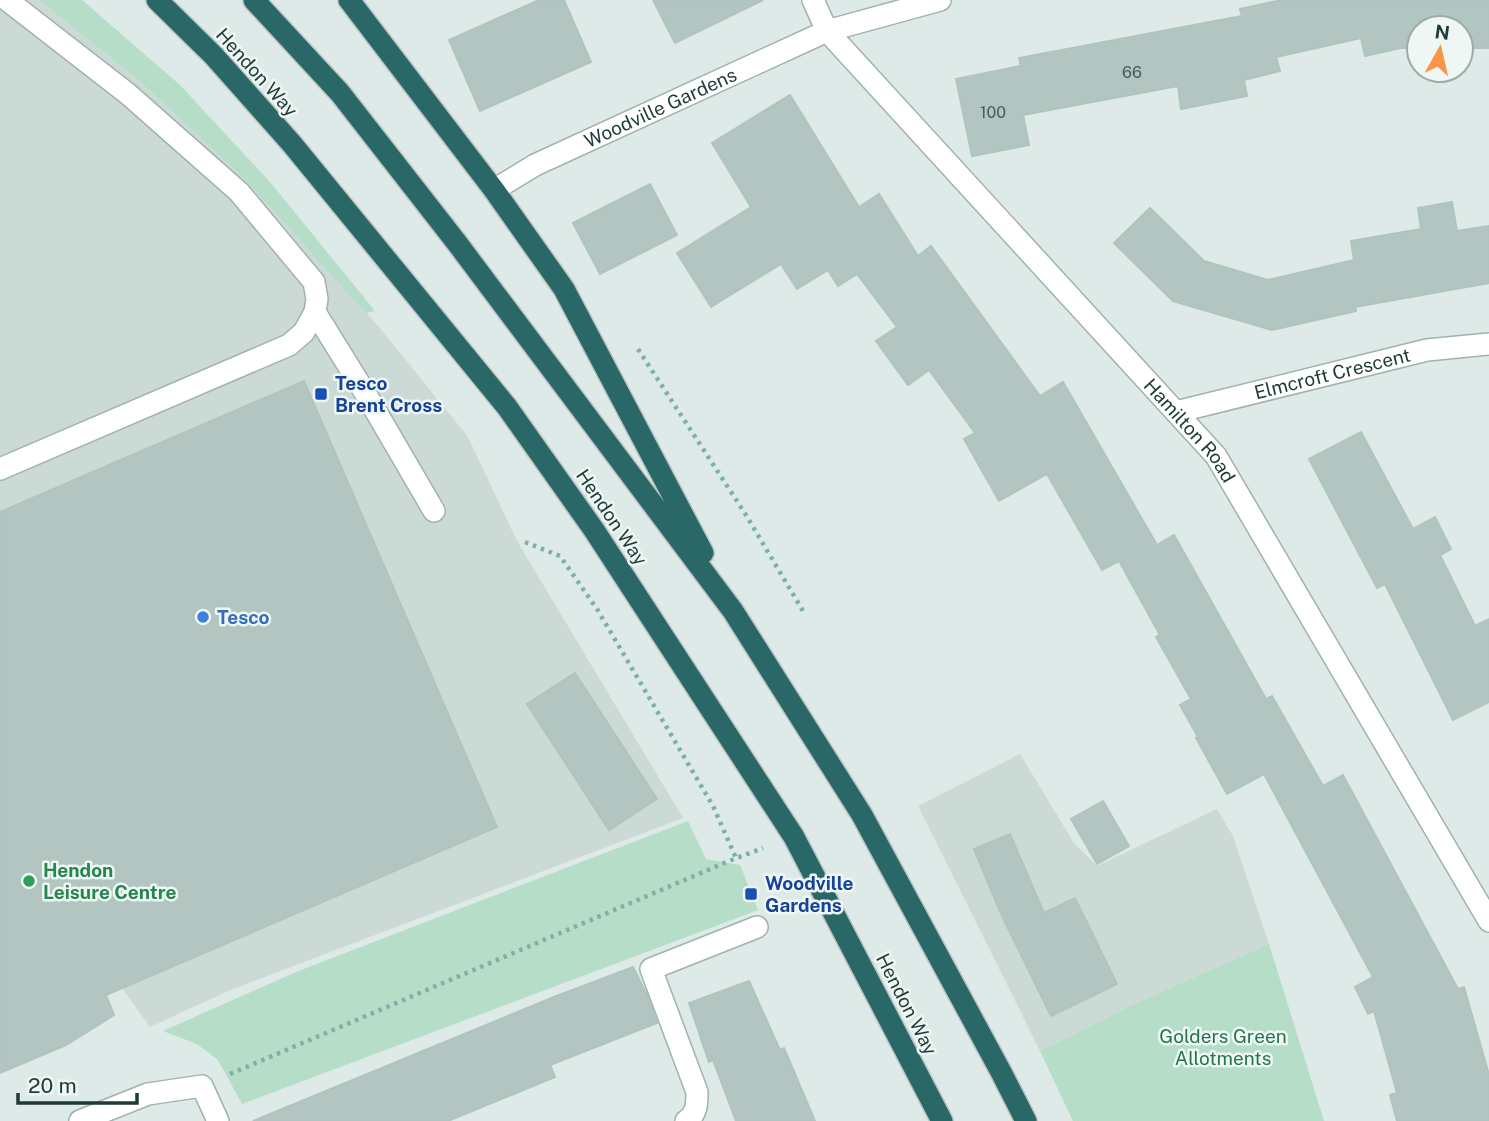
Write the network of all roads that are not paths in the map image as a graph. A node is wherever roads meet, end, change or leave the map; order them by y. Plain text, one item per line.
1 (7, 0) edge
2 (147, 0) edge
3 (158, 0) edge
4 (254, 0) edge
5 (349, 0) edge
6 (813, 0) edge
7 (940, 0) edge
8 (827, 31) junction
9 (214, 56) junction
10 (494, 190) junction
11 (315, 312) junction
12 (1489, 344) edge
13 (1176, 412) junction
14 (0, 469) edge
15 (434, 511) dead end
16 (733, 611) junction
17 (1489, 921) edge
18 (757, 927) dead end
19 (80, 1121) edge
20 (218, 1121) edge
21 (686, 1121) edge
22 (942, 1121) edge
23 (1026, 1121) edge

1 - 11 street
2 - 9 highway
3 - 9 highway, Hendon Way
4 - 16 highway, Hendon Way
5 - 10 highway
6 - 8 street, Hamilton Road
7 - 8 street, Woodville Gardens
8 - 10 street, Woodville Gardens
8 - 13 street, Hamilton Road
9 - 22 highway, Hendon Way
10 - 16 highway
11 - 14 street
11 - 15 street
12 - 13 street, Elmcroft Crescent
13 - 17 street, Hamilton Road
16 - 23 highway, Hendon Way
18 - 21 street
19 - 20 street

